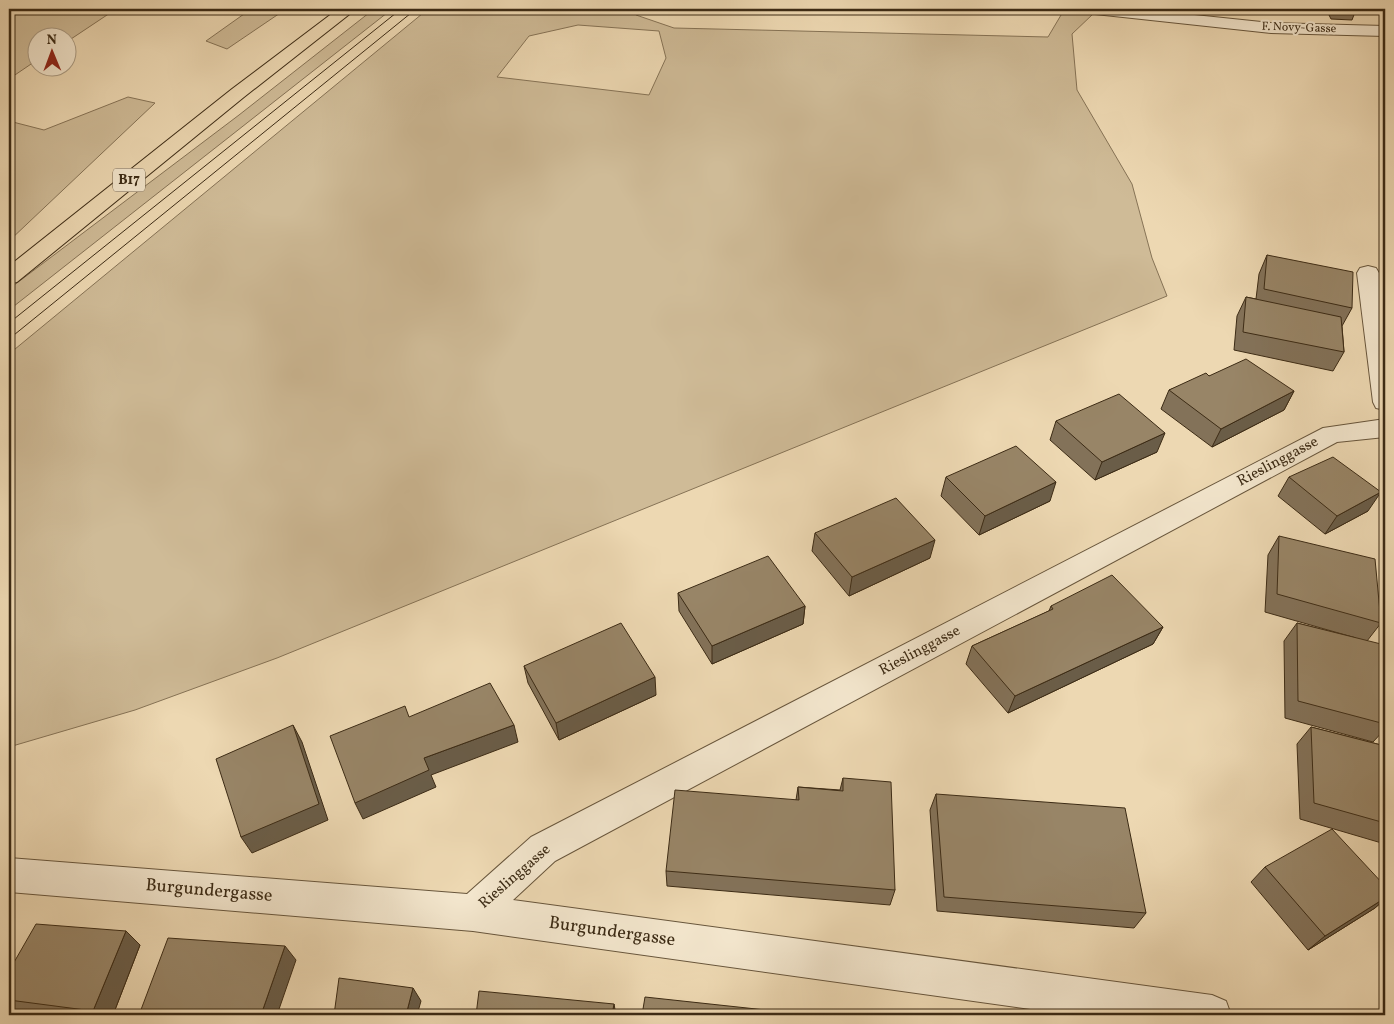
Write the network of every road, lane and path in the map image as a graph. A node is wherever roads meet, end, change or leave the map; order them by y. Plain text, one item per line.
1 (348, 9) edge
2 (1095, 9) edge
3 (1308, 16) dead end
4 (1318, 29) junction
5 (1385, 31) edge
6 (1368, 273) dead end
7 (9, 277) edge
8 (1385, 402) edge
9 (1385, 428) edge
10 (9, 875) edge
11 (473, 913) junction
12 (1212, 1015) edge

1 - 7 main road, B17
2 - 4 street, F. Novy-Gasse
3 - 4 street
4 - 5 street, F. Novy-Gasse
6 - 8 street
9 - 11 street, Rieslinggasse
10 - 11 street, Burgundergasse
11 - 12 street, Burgundergasse

